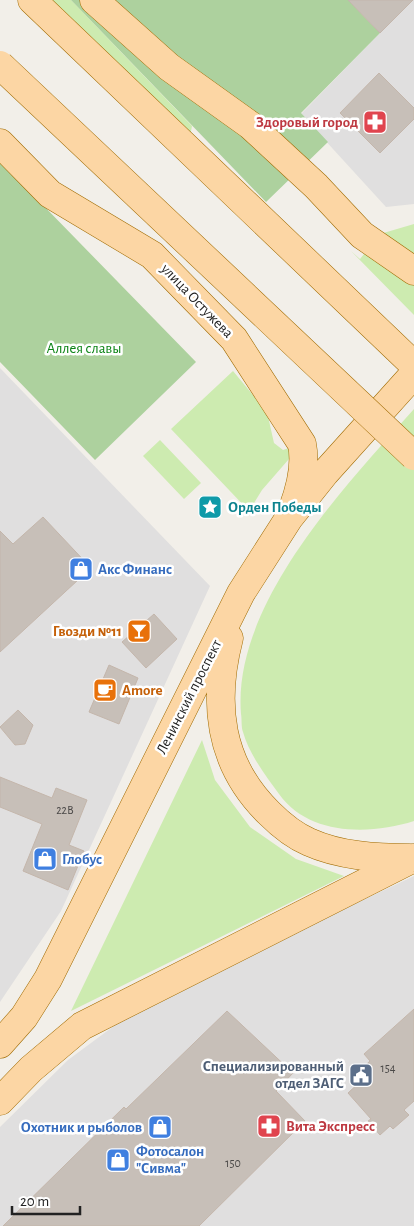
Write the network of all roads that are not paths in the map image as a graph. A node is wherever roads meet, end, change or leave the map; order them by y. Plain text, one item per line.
1 (32, 0) edge
2 (94, 0) edge
3 (0, 65) edge
4 (0, 142) edge
5 (414, 270) edge
6 (414, 365) edge
7 (414, 374) edge
8 (414, 456) edge
9 (289, 518) junction
10 (241, 593) junction
11 (414, 858) edge
12 (0, 1044) edge
13 (0, 1101) edge

1 - 6 main road
2 - 5 main road
3 - 8 main road, bridge
4 - 9 main road, улица Остужева
7 - 9 main road, Ленинский проспект
9 - 10 main road, Ленинский проспект
10 - 11 main road
10 - 12 main road, Ленинский проспект
11 - 13 main road

